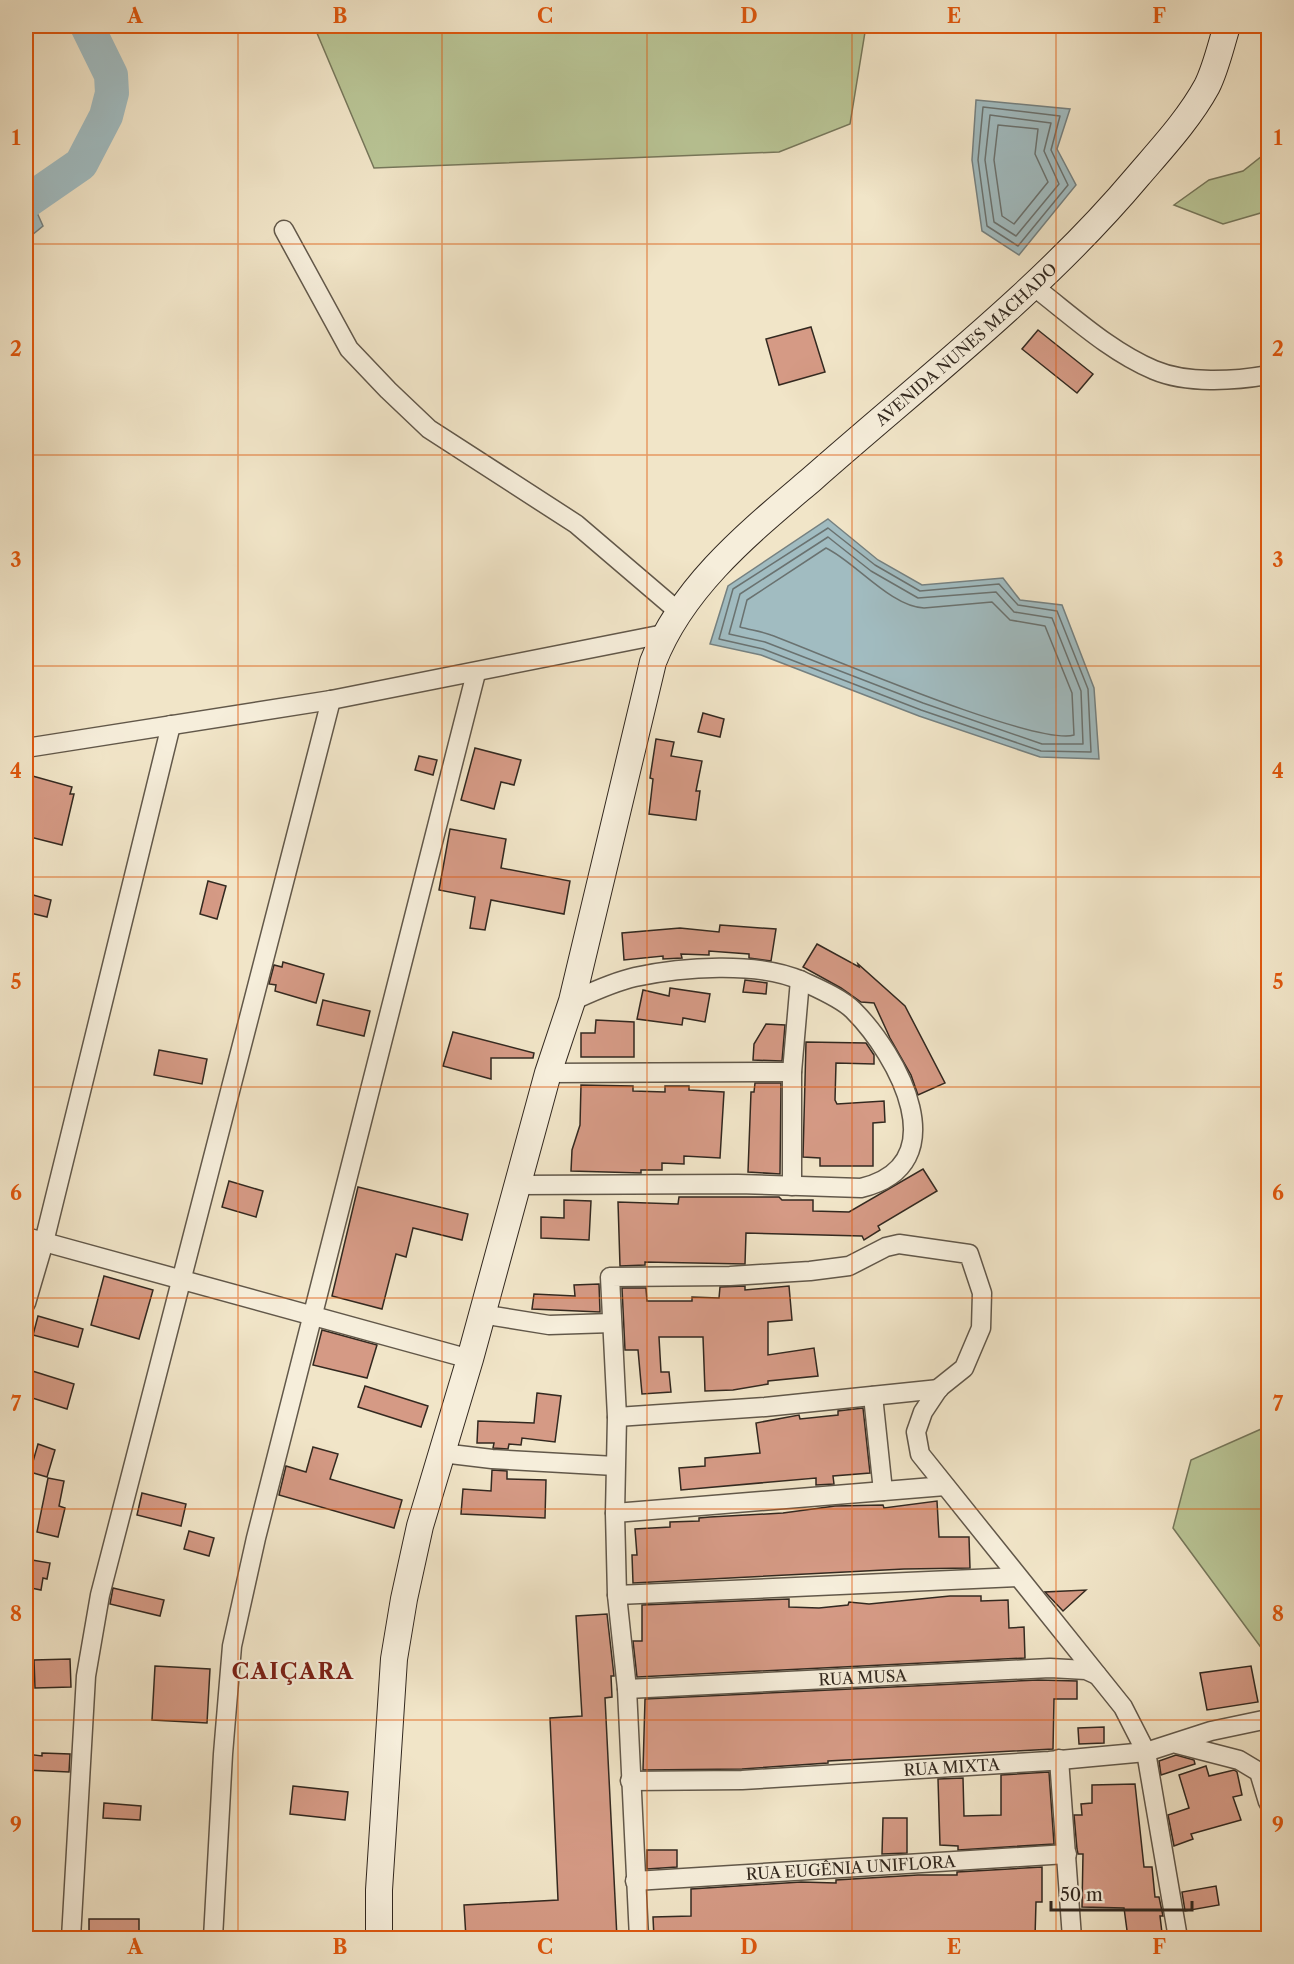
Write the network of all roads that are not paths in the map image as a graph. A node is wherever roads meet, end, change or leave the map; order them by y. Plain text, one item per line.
1 (1227, 26) edge
2 (284, 231) dead end
3 (1033, 286) junction
4 (1269, 375) edge
5 (679, 612) junction
6 (664, 634) junction
7 (476, 673) junction
8 (330, 700) junction
9 (171, 725) junction
10 (26, 748) edge
11 (800, 980) junction
12 (572, 1001) junction
13 (792, 1072) junction
14 (548, 1073) junction
15 (518, 1185) junction
16 (792, 1186) junction
17 (26, 1237) edge
18 (44, 1242) junction
19 (183, 1278) junction
20 (26, 1302) edge
21 (482, 1314) junction
22 (313, 1315) junction
23 (612, 1323) junction
24 (470, 1359) junction
25 (939, 1389) junction
26 (873, 1395) junction
27 (617, 1417) junction
28 (442, 1453) junction
29 (615, 1466) junction
30 (945, 1486) junction
31 (883, 1491) junction
32 (615, 1513) junction
33 (1018, 1577) junction
34 (617, 1595) junction
35 (1097, 1675) junction
36 (627, 1689) junction
37 (1269, 1719) edge
38 (1177, 1744) junction
39 (1146, 1752) junction
40 (1059, 1760) junction
41 (630, 1781) junction
42 (1269, 1802) edge
43 (1067, 1854) junction
44 (635, 1881) junction
45 (71, 1938) edge
46 (213, 1938) edge
47 (379, 1938) edge
48 (639, 1938) edge
49 (1072, 1938) edge
50 (1178, 1938) edge

1 - 3 main road, AVENIDA NUNES MACHADO
2 - 5 street
3 - 4 street
3 - 5 main road, AVENIDA NUNES MACHADO
5 - 6 main road, AVENIDA NUNES MACHADO
6 - 7 street
6 - 12 main road, AVENIDA NUNES MACHADO
7 - 8 street
7 - 22 street
8 - 9 street
8 - 19 street
9 - 10 street
9 - 18 street
11 - 12 street
11 - 13 street
11 - 16 street
12 - 14 main road, AVENIDA NUNES MACHADO
13 - 14 street
13 - 16 street
14 - 15 main road, AVENIDA NUNES MACHADO
15 - 16 street
15 - 21 main road, AVENIDA NUNES MACHADO
17 - 18 street
18 - 19 street
18 - 20 street
19 - 22 street
19 - 45 street
21 - 23 street
21 - 24 main road, AVENIDA NUNES MACHADO
22 - 24 street
22 - 46 street
23 - 25 street
23 - 27 street
24 - 28 main road, AVENIDA NUNES MACHADO
25 - 26 street
25 - 30 street
26 - 27 street
26 - 31 street
27 - 29 street
28 - 29 street
28 - 47 main road, AVENIDA NUNES MACHADO
29 - 32 street
30 - 31 street
30 - 33 street
31 - 32 street
32 - 34 street
33 - 34 street
33 - 35 street
34 - 36 street
35 - 36 street, RUA MUSA
35 - 39 street
36 - 41 street
37 - 38 street, RUA MIXTA
38 - 39 street, RUA MIXTA
38 - 42 street
39 - 40 street, RUA MIXTA
39 - 50 street
40 - 41 street, RUA MIXTA
40 - 43 street
41 - 44 street
43 - 44 street, RUA EUGÊNIA UNIFLORA
43 - 49 street
44 - 48 street

